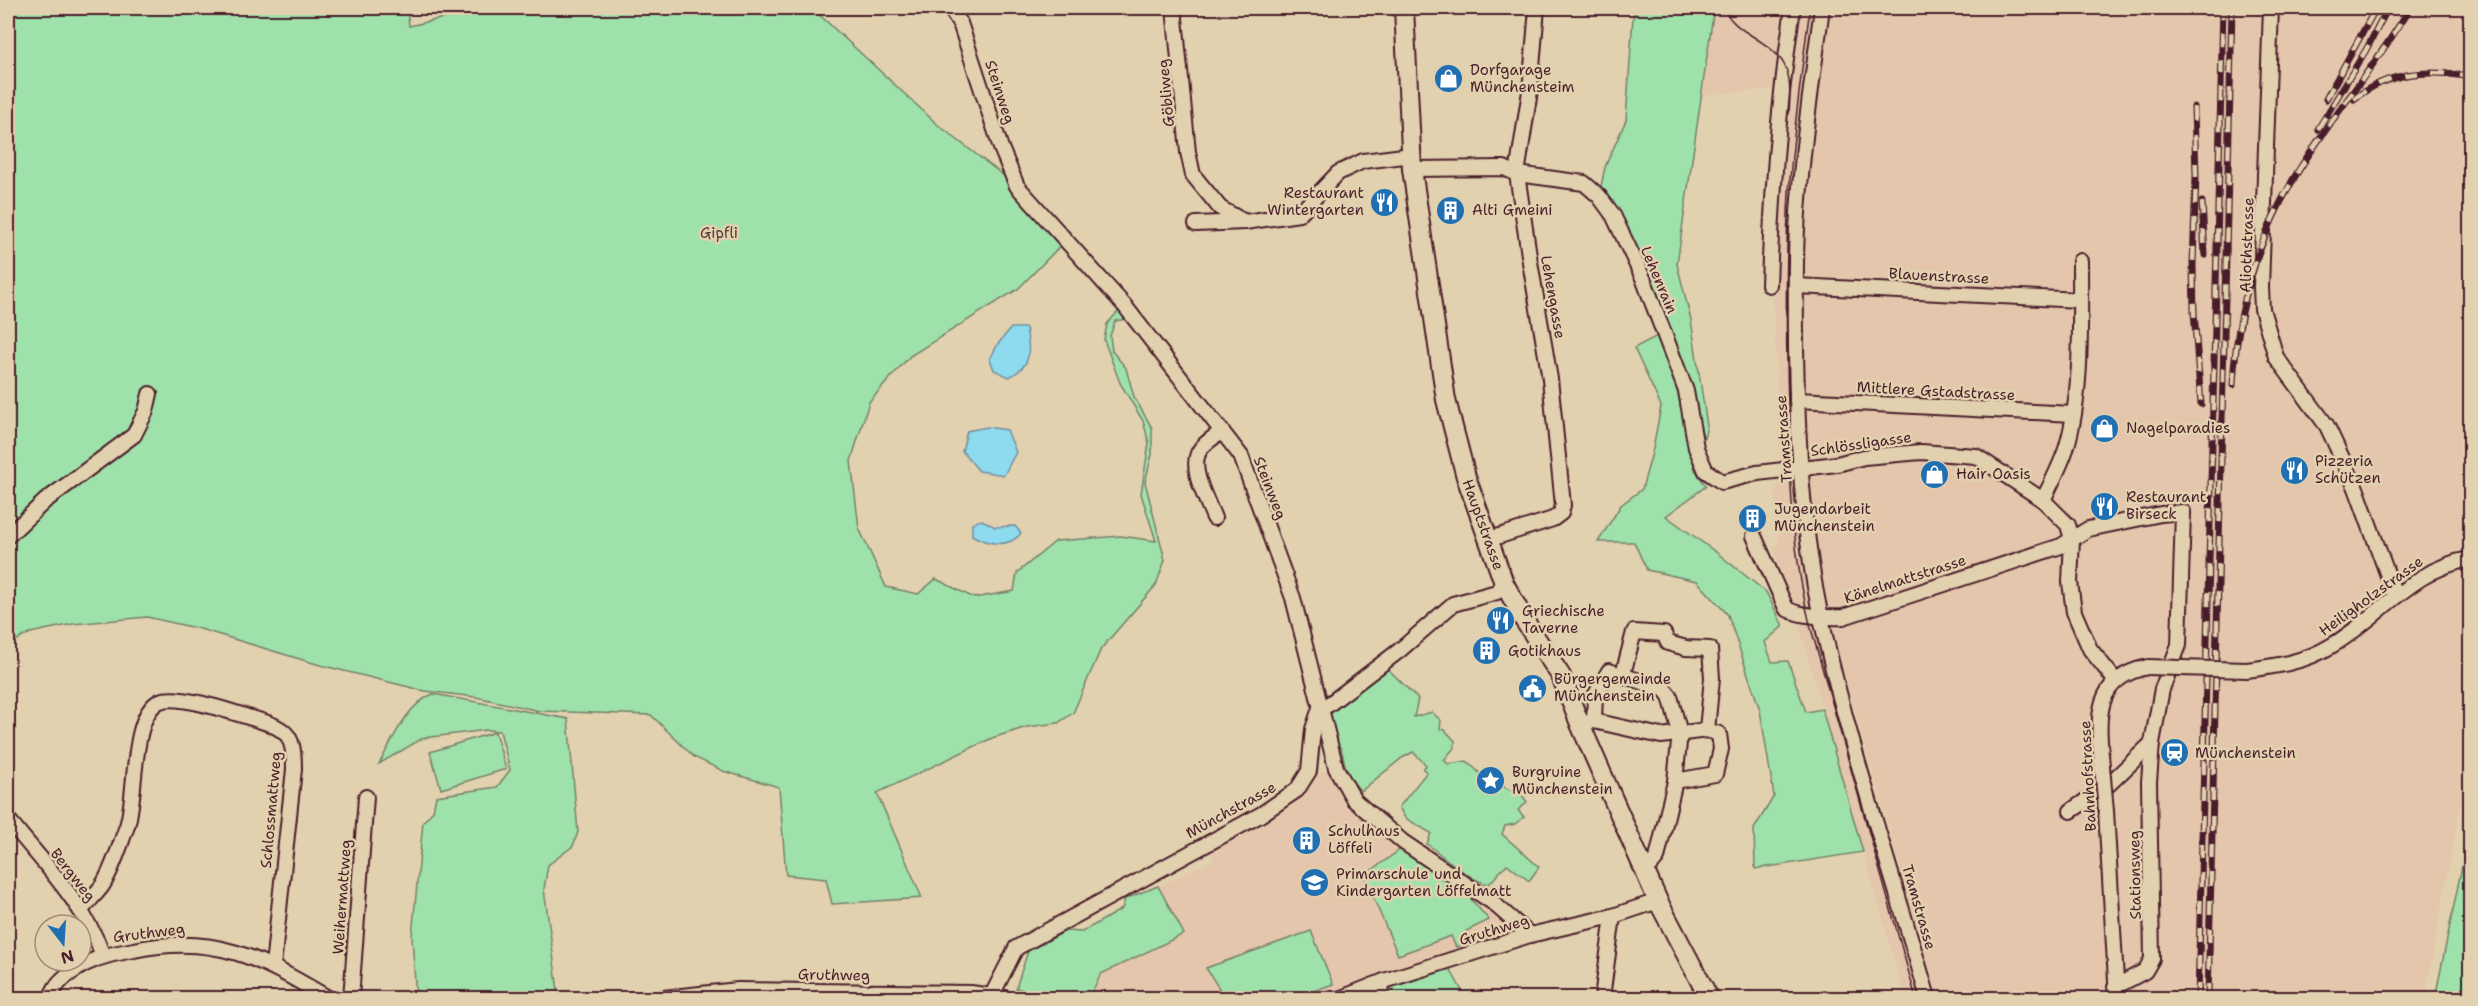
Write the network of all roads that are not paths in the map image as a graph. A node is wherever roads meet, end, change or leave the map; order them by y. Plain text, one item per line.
1 (950, 8) edge
2 (1174, 8) edge
3 (1404, 8) edge
4 (1537, 8) edge
5 (1792, 8) edge
6 (1822, 8) edge
7 (2271, 8) edge
8 (1412, 162) junction
9 (1518, 174) junction
10 (1245, 222) junction
11 (1196, 224) dead end
12 (2080, 261) dead end
13 (1769, 285) dead end
14 (1796, 286) junction
15 (2080, 300) junction
16 (150, 394) dead end
17 (1797, 400) junction
18 (2073, 414) junction
19 (1222, 431) junction
20 (1801, 469) junction
21 (2043, 500) junction
22 (1214, 518) dead end
23 (1754, 536) dead end
24 (8, 537) edge
25 (2072, 539) junction
26 (1487, 540) junction
27 (2470, 559) edge
28 (1504, 583) junction
29 (2396, 596) junction
30 (1821, 617) junction
31 (1623, 674) junction
32 (2115, 680) junction
33 (1320, 708) junction
34 (1587, 723) junction
35 (1707, 730) junction
36 (1680, 733) junction
37 (2152, 743) junction
38 (1675, 781) junction
39 (366, 797) dead end
40 (2071, 811) dead end
41 (8, 819) edge
42 (1646, 871) junction
43 (1658, 901) junction
44 (81, 910) junction
45 (1613, 916) junction
46 (1530, 935) junction
47 (103, 956) junction
48 (273, 966) junction
49 (1384, 981) junction
50 (2116, 993) edge
51 (860, 995) edge
52 (998, 997) edge
53 (51, 999) edge
54 (328, 999) edge
55 (351, 999) edge
56 (663, 999) edge
57 (1341, 999) edge
58 (1376, 999) edge
59 (1602, 999) edge
60 (1709, 999) edge
61 (1928, 999) edge

1 - 19 street, Steinweg
2 - 10 street, Göbliweg
3 - 8 main road, Hauptstrasse
4 - 9 street, Lehengasse
5 - 13 street
6 - 14 street, Tramstrasse
7 - 29 street, Aliothstrasse
8 - 9 street, Lehenrain
8 - 10 street, Lehenrain
8 - 26 main road, Hauptstrasse
9 - 20 street, Lehenrain
9 - 26 street, Lehengasse
10 - 11 street, Lehenrain
12 - 15 street
14 - 15 street, Blauenstrasse
14 - 17 street, Tramstrasse
15 - 18 street
16 - 24 street
17 - 18 street, Mittlere Gstadstrasse
17 - 20 street, Tramstrasse
18 - 21 street
19 - 22 street
19 - 33 street, Steinweg
20 - 21 street, Schlössligasse
20 - 30 street, Tramstrasse
21 - 25 street, Schlössligasse
23 - 30 street, Känelmattstrasse
25 - 30 street, Känelmattstrasse
25 - 32 street
25 - 37 street, Stationsweg
26 - 28 main road, Hauptstrasse
27 - 29 street, Heiligholzstrasse
28 - 33 street
28 - 34 main road, Hauptstrasse
29 - 32 street, Heiligholzstrasse, bridge
30 - 61 street, Tramstrasse
31 - 34 street
31 - 35 street
31 - 36 street
32 - 50 street, Bahnhofstrasse, bridge
33 - 46 street, Steinweg
33 - 52 street, Münchstrasse
34 - 36 street
34 - 42 main road, Hauptstrasse
35 - 36 street
35 - 38 street
36 - 38 street
37 - 40 street
37 - 50 street, Stationsweg
38 - 42 street
39 - 55 street, Weihermattweg
41 - 44 street, Bergweg
42 - 43 main road, Hauptstrasse
43 - 45 street, Gruthweg
43 - 60 main road, Hauptstrasse
44 - 47 street, Bergweg
44 - 48 street, Schlossmattweg
45 - 46 street, Gruthweg
45 - 59 street
46 - 49 street, Gruthweg
47 - 48 street, Gruthweg
47 - 53 street, Gruthweg
48 - 54 street, Gruthweg
49 - 57 street, Gruthweg
49 - 58 street
51 - 52 street, Gruthweg
51 - 56 street, Gruthweg

